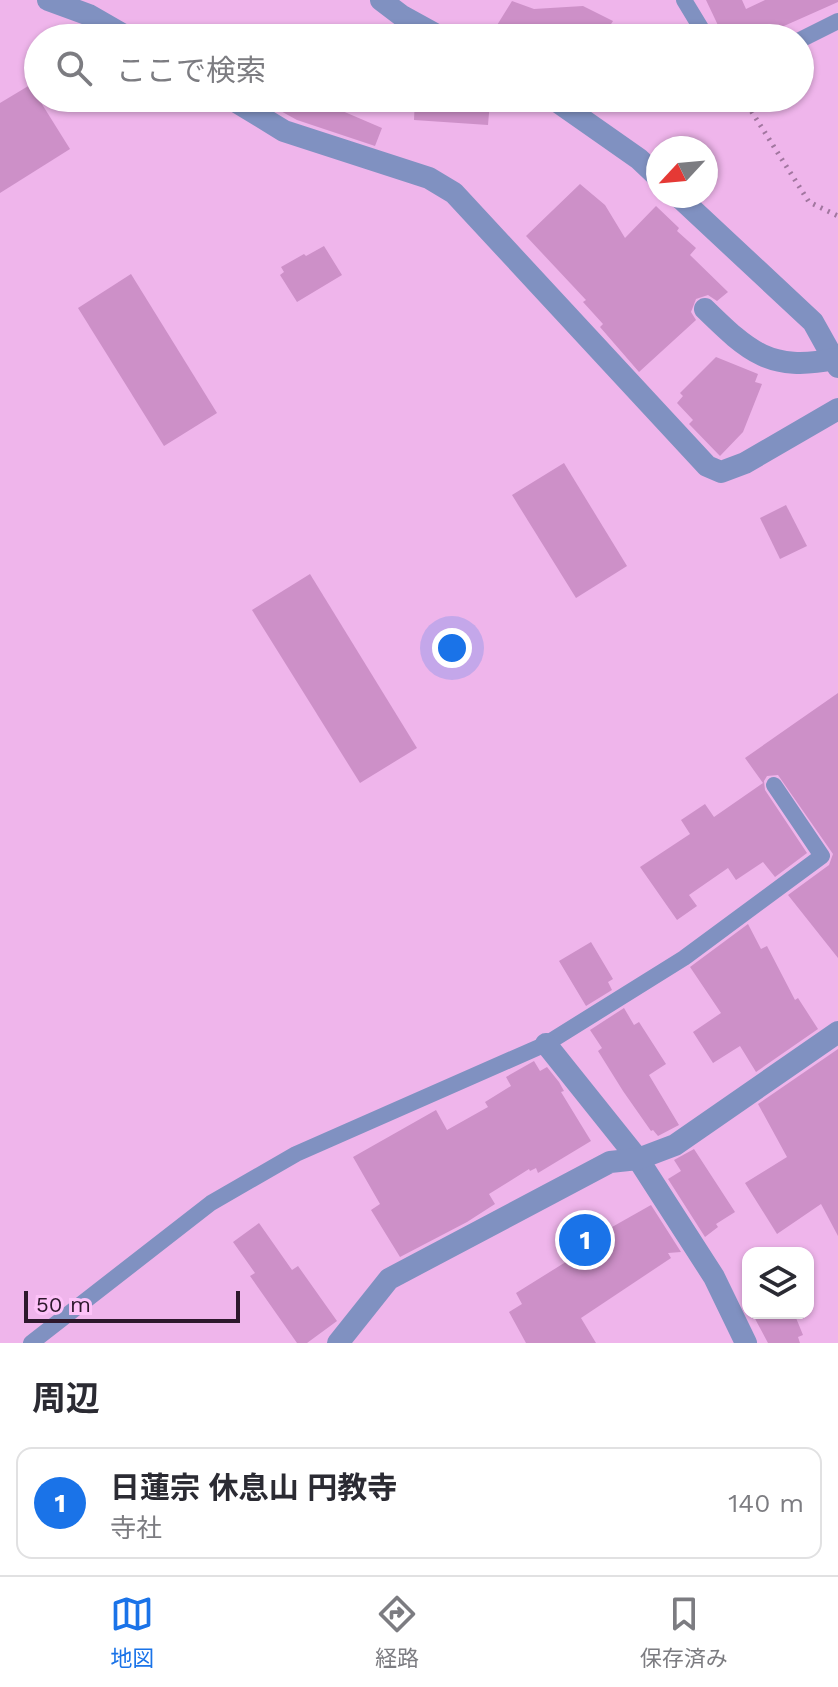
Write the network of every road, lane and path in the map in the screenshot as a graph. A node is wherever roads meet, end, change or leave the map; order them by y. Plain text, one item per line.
1 (48, 0) edge
2 (381, 0) edge
3 (684, 0) edge
4 (838, 21) edge
5 (105, 24) edge
6 (417, 24) edge
7 (699, 24) edge
8 (814, 33) edge
9 (253, 112) edge
10 (572, 112) edge
11 (752, 112) edge
12 (646, 166) edge
13 (691, 208) edge
14 (838, 216) edge
15 (705, 309) dead end
16 (836, 363) edge
17 (838, 409) edge
18 (774, 785) dead end
19 (838, 1032) edge
20 (546, 1044) junction
21 (638, 1159) junction
22 (31, 1343) edge
23 (338, 1343) edge
24 (746, 1343) edge

1 - 5 street
2 - 6 street
3 - 7 lane
4 - 8 lane
9 - 17 street
10 - 12 street
11 - 14 path
13 - 16 street
15 - 16 street
18 - 20 lane
19 - 21 street
20 - 21 street
20 - 22 lane
21 - 23 street
21 - 24 street

